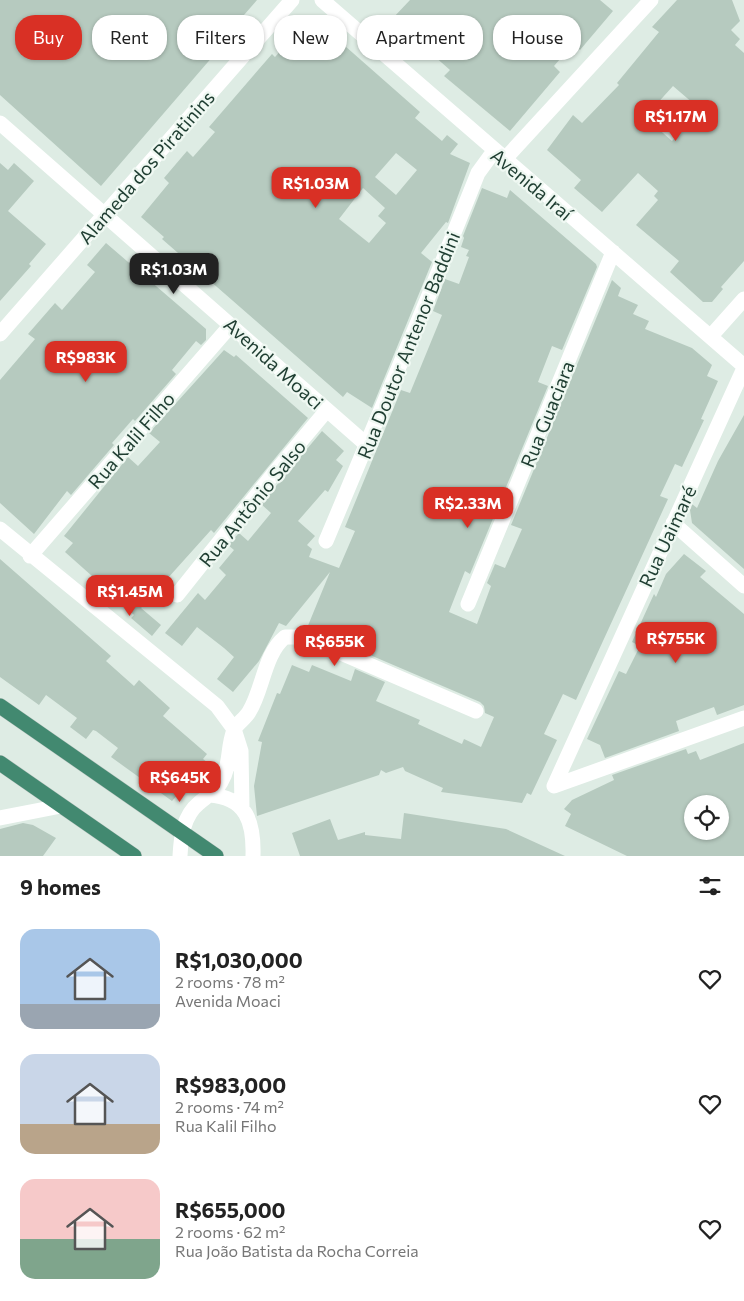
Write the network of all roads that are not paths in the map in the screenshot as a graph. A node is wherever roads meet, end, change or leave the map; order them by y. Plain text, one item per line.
1 (292, 0) edge
2 (322, 0) edge
3 (651, 0) edge
4 (0, 123) edge
5 (499, 155) junction
6 (105, 214) junction
7 (613, 252) junction
8 (744, 299) edge
9 (231, 325) junction
10 (0, 334) edge
11 (711, 336) junction
12 (744, 367) edge
13 (328, 410) junction
14 (367, 445) junction
15 (673, 523) junction
16 (0, 529) edge
17 (326, 541) dead end
18 (30, 556) junction
19 (744, 586) edge
20 (177, 595) dead end
21 (468, 604) dead end
22 (0, 706) edge
23 (476, 711) dead end
24 (744, 718) edge
25 (234, 729) junction
26 (0, 763) edge
27 (209, 795) junction
28 (61, 806) junction
29 (242, 808) junction
30 (0, 818) edge
31 (181, 834) junction
32 (134, 856) edge
33 (180, 856) edge
34 (216, 856) edge
35 (254, 856) edge

1 - 6 street, Alameda dos Piratinins
2 - 5 street, Avenida Iraí
3 - 5 street, Rua Doutor Antenor Baddini
4 - 6 street, Avenida Moaci
5 - 7 street, Avenida Iraí
5 - 14 street, Rua Doutor Antenor Baddini
6 - 9 street, Avenida Moaci
6 - 10 street, Alameda dos Piratinins
7 - 11 street, Avenida Iraí
7 - 21 street, Rua Guaciara
8 - 11 street
9 - 13 street, Avenida Moaci
9 - 18 street, Rua Kalil Filho
11 - 12 street, Avenida Iraí
12 - 15 street, Rua Uaimaré
13 - 14 street, Avenida Moaci
13 - 20 street, Rua Antônio Salso
14 - 17 street, Rua Doutor Antenor Baddini
15 - 19 street
15 - 24 street, Rua Uaimaré
16 - 18 street
18 - 25 street
22 - 31 highway
23 - 25 street
25 - 27 street
25 - 29 street
26 - 28 highway
27 - 29 street
27 - 31 street
28 - 30 street
28 - 32 highway
29 - 35 street
31 - 33 street
31 - 34 highway

